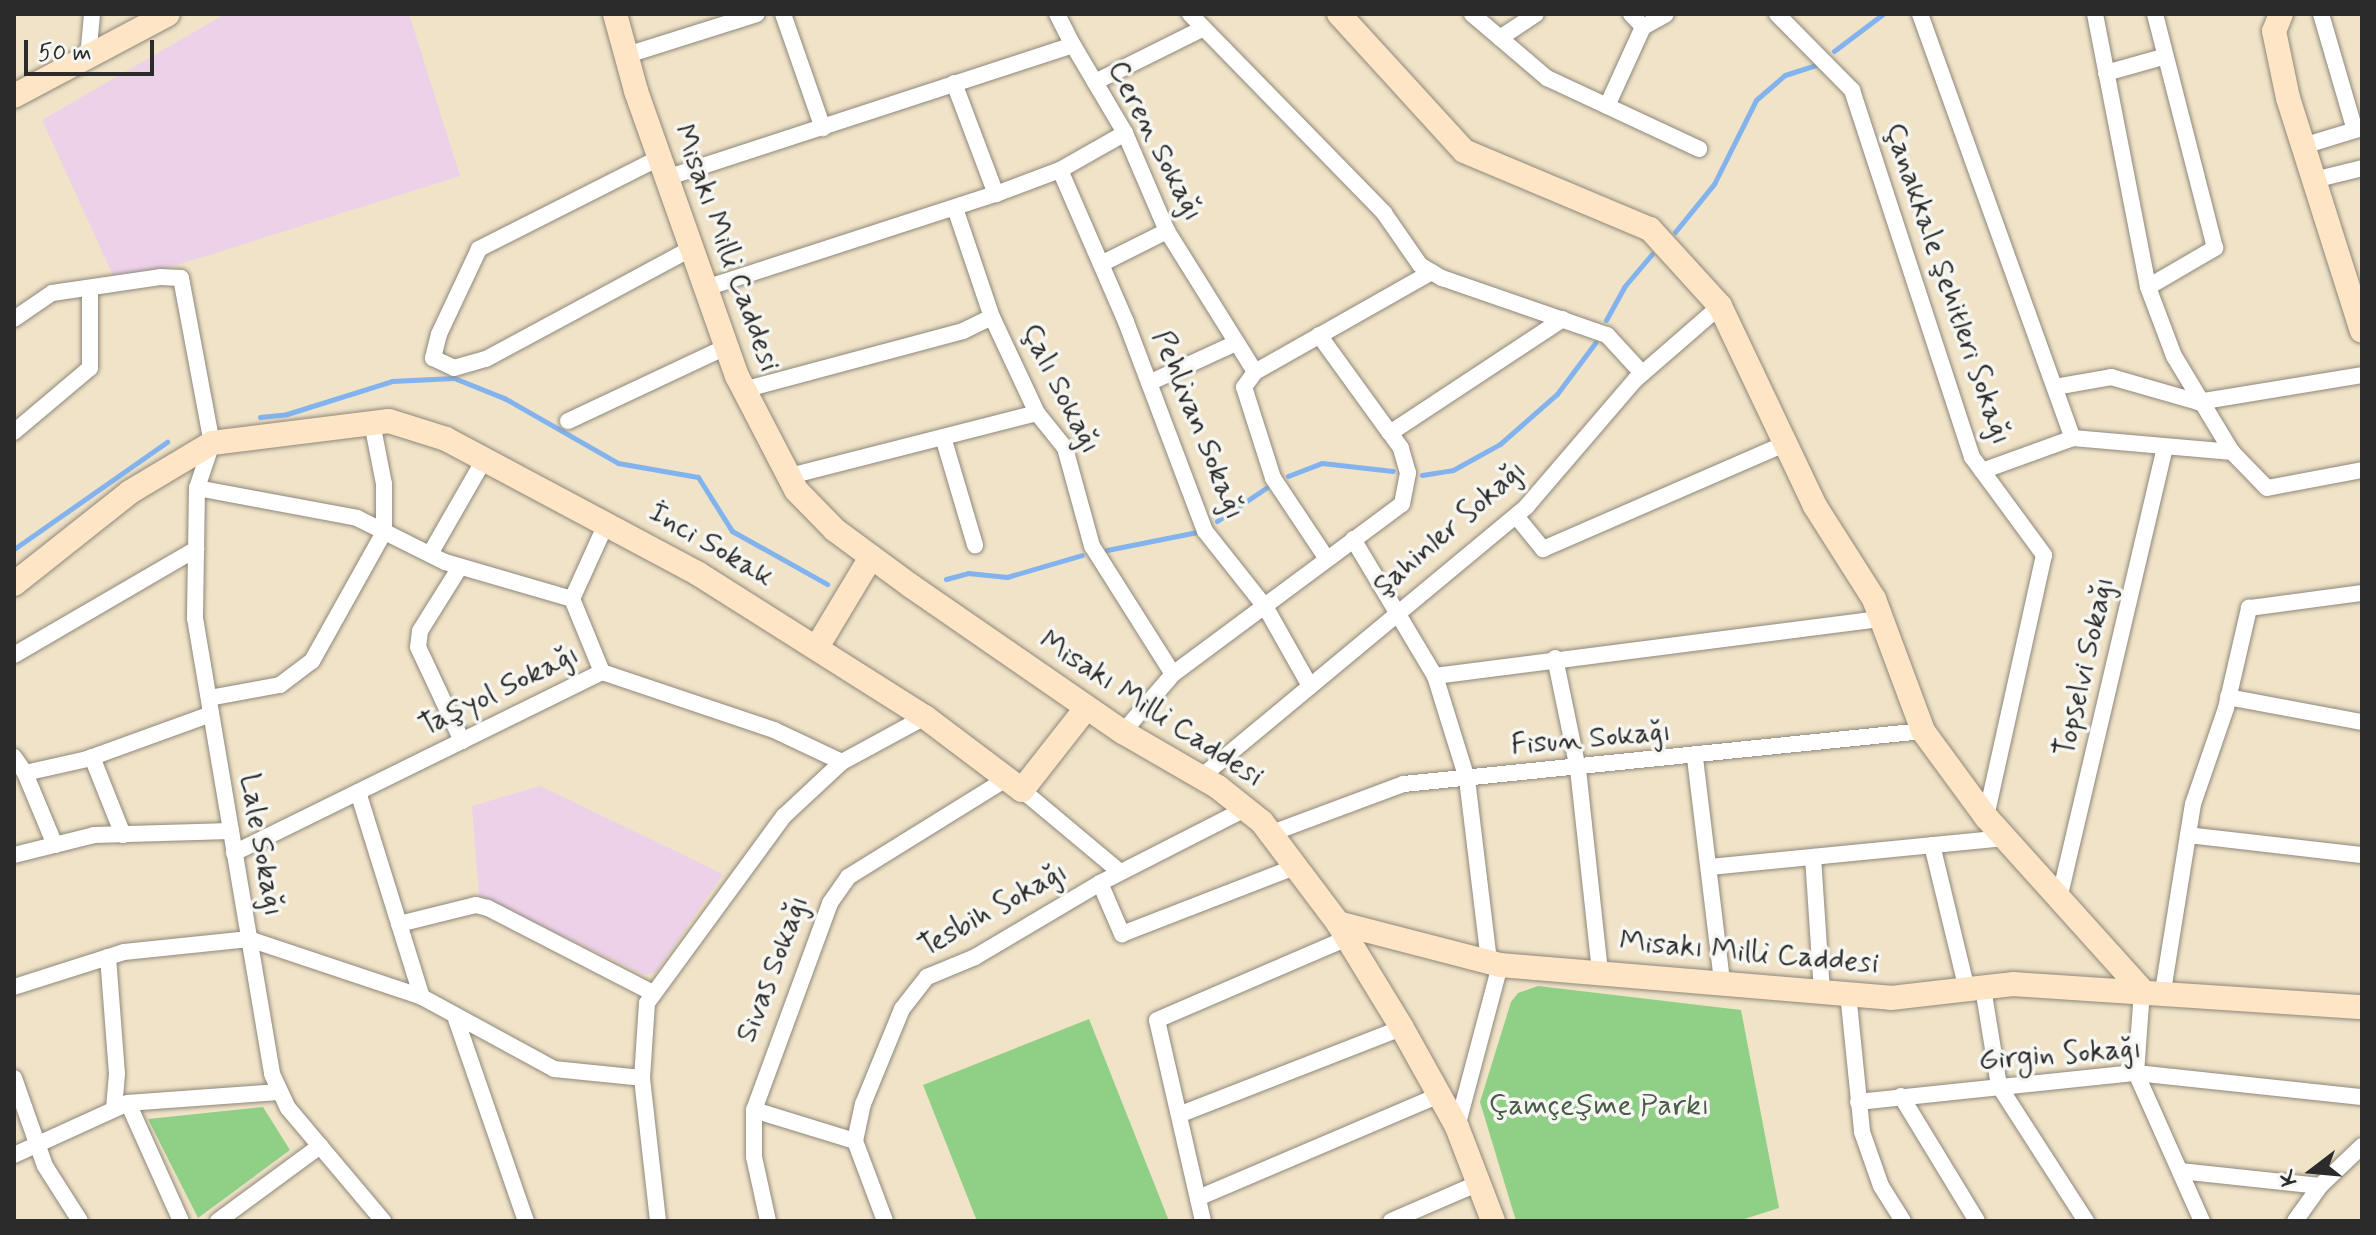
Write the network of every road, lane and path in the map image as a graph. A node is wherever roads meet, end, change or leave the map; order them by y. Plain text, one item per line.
1 (92, 14) edge
2 (168, 14) edge
3 (615, 14) edge
4 (757, 14) edge
5 (783, 14) edge
6 (1057, 14) edge
7 (1190, 14) edge
8 (1339, 14) edge
9 (1472, 14) edge
10 (1536, 14) edge
11 (1631, 14) edge
12 (1666, 14) edge
13 (1777, 14) edge
14 (2095, 14) edge
15 (2155, 14) edge
16 (2281, 14) edge
17 (2321, 14) edge
18 (1926, 15) edge
19 (1643, 27) junction
20 (1202, 29) junction
21 (1500, 38) junction
22 (1073, 45) junction
23 (627, 55) junction
24 (2163, 57) junction
25 (88, 58) junction
26 (2106, 73) junction
27 (1095, 82) junction
28 (954, 83) junction
29 (14, 96) edge
30 (1607, 106) junction
31 (823, 128) junction
32 (2358, 129) edge
33 (1125, 133) junction
34 (2303, 146) junction
35 (1699, 149) dead end
36 (663, 168) junction
37 (2362, 168) edge
38 (1060, 170) junction
39 (2314, 180) junction
40 (996, 194) junction
41 (955, 208) junction
42 (1167, 231) junction
43 (694, 247) junction
44 (1101, 264) junction
45 (1432, 272) junction
46 (709, 287) junction
47 (2148, 287) junction
48 (90, 291) junction
49 (1720, 306) junction
50 (992, 317) junction
51 (14, 319) edge
52 (1563, 319) junction
53 (2362, 331) edge
54 (1319, 335) junction
55 (1236, 343) junction
56 (726, 347) junction
57 (1255, 372) junction
58 (1642, 373) junction
59 (2362, 375) edge
60 (1149, 383) junction
61 (2055, 387) junction
62 (743, 390) junction
63 (2198, 402) junction
64 (1037, 413) junction
65 (568, 421) dead end
66 (372, 423) junction
67 (14, 432) edge
68 (1390, 433) junction
69 (943, 437) junction
70 (2073, 438) junction
71 (212, 443) junction
72 (1784, 444) junction
73 (2165, 448) junction
74 (2232, 452) junction
75 (485, 458) junction
76 (2362, 470) edge
77 (1982, 471) junction
78 (786, 477) junction
79 (197, 488) junction
80 (1516, 516) junction
81 (607, 522) junction
82 (384, 532) junction
83 (1353, 539) junction
84 (975, 545) dead end
85 (196, 549) junction
86 (430, 554) junction
87 (871, 557) junction
88 (1327, 559) junction
89 (460, 567) junction
90 (14, 584) edge
91 (2362, 593) edge
92 (572, 599) junction
93 (1266, 608) junction
94 (1394, 615) junction
95 (1881, 619) junction
96 (817, 647) junction
97 (14, 655) edge
98 (1555, 658) junction
99 (602, 672) junction
100 (1173, 674) junction
101 (1435, 676) junction
102 (1310, 686) junction
103 (2228, 697) junction
104 (210, 706) junction
105 (1087, 707) junction
106 (925, 717) junction
107 (2362, 722) edge
108 (1923, 731) junction
109 (1123, 732) junction
110 (462, 741) junction
111 (14, 757) edge
112 (92, 757) junction
113 (1695, 758) junction
114 (842, 762) junction
115 (1578, 769) junction
116 (25, 773) junction
117 (1201, 777) junction
118 (1467, 779) junction
119 (1014, 785) junction
120 (358, 792) junction
121 (1247, 808) junction
122 (1986, 817) junction
123 (231, 831) junction
124 (1272, 833) junction
125 (123, 835) junction
126 (2188, 835) junction
127 (2005, 838) junction
128 (55, 845) junction
129 (1932, 845) junction
130 (234, 853) junction
131 (14, 855) edge
132 (2362, 855) edge
133 (1813, 857) junction
134 (1297, 866) junction
135 (1710, 867) junction
136 (1120, 872) junction
137 (1100, 883) junction
138 (2059, 899) junction
139 (399, 924) junction
140 (1342, 931) junction
141 (249, 939) junction
142 (108, 957) junction
143 (1495, 964) junction
144 (1600, 973) junction
145 (1722, 982) junction
146 (14, 987) edge
147 (1975, 989) junction
148 (1822, 991) junction
149 (2153, 991) junction
150 (653, 993) junction
151 (1848, 993) junction
152 (422, 997) junction
153 (2362, 1007) edge
154 (456, 1019) junction
155 (1402, 1028) junction
156 (2136, 1073) junction
157 (14, 1078) edge
158 (642, 1078) junction
159 (1999, 1086) junction
160 (278, 1092) junction
161 (1437, 1096) junction
162 (1901, 1096) junction
163 (2362, 1097) edge
164 (1858, 1102) junction
165 (121, 1106) junction
166 (754, 1110) junction
167 (1181, 1114) junction
168 (1457, 1127) junction
169 (36, 1141) junction
170 (855, 1141) junction
171 (320, 1146) junction
172 (2362, 1146) edge
173 (14, 1155) edge
174 (2180, 1171) junction
175 (1479, 1183) junction
176 (2320, 1186) junction
177 (1198, 1198) junction
178 (79, 1221) edge
179 (181, 1221) edge
180 (218, 1221) edge
181 (383, 1221) edge
182 (526, 1221) edge
183 (658, 1221) edge
184 (768, 1221) edge
185 (885, 1221) edge
186 (1203, 1221) edge
187 (1391, 1221) edge
188 (1493, 1221) edge
189 (1903, 1221) edge
190 (1977, 1221) edge
191 (2086, 1221) edge
192 (2202, 1221) edge
193 (2295, 1221) edge

1 - 25 street
2 - 25 street
3 - 23 street, Misakı Milli Caddesi
4 - 23 street
5 - 31 street
6 - 22 street
7 - 20 street
8 - 49 street
9 - 21 street
10 - 21 street
11 - 19 street
12 - 19 street
13 - 77 street, Çanakkale Şehitleri Sokağı
14 - 26 street
15 - 24 street
16 - 34 street
17 - 32 street
18 - 61 street
19 - 30 street
20 - 27 street
20 - 45 street
21 - 30 street
22 - 27 street, Ceren Sokağı
22 - 28 street, Ceren Sokağı
23 - 36 street, Misakı Milli Caddesi
24 - 26 street
24 - 47 street
25 - 29 street
26 - 47 street
27 - 33 street, Ceren Sokağı
28 - 31 street, Ceren Sokağı
28 - 40 street
30 - 35 street
31 - 36 street, Ceren Sokağı
32 - 34 street
33 - 38 street
33 - 42 street, Ceren Sokağı
34 - 39 street
36 - 43 street, Misakı Milli Caddesi
36 - 43 street, Ceren Sokağı
37 - 39 street
38 - 40 street
38 - 44 street, Pehlivan Sokağı
39 - 53 street
40 - 41 street
41 - 46 street
41 - 50 street
42 - 44 street
42 - 55 street, Ceren Sokağı
43 - 46 street, Misakı Milli Caddesi
44 - 60 street, Pehlivan Sokağı
45 - 52 street
45 - 54 street
46 - 56 street, Misakı Milli Caddesi
47 - 63 street
48 - 51 street
48 - 67 street
48 - 71 street
49 - 58 street, Şahinler Sokağı
49 - 72 street
50 - 62 street, Çalı Sokağı
50 - 64 street, Çalı Sokağı
52 - 58 street
52 - 68 street
54 - 57 street
54 - 68 street
55 - 57 street, Ceren Sokağı
55 - 60 street
56 - 62 street, Misakı Milli Caddesi
56 - 65 street
57 - 88 street
58 - 80 street, Şahinler Sokağı
59 - 63 street
60 - 93 street, Pehlivan Sokağı
61 - 63 street
61 - 70 street
62 - 78 street, Misakı Milli Caddesi
63 - 74 street
64 - 69 street
64 - 100 street, Çalı Sokağı
66 - 71 street, İnci Sokak
66 - 75 street, İnci Sokak
66 - 82 street
68 - 83 street
69 - 78 street
69 - 84 street
70 - 73 street
70 - 77 street
71 - 79 street, Lale Sokağı
71 - 90 street
72 - 80 street
72 - 95 street
73 - 74 street
73 - 138 street, Topselvi Sokağı
74 - 76 street
75 - 81 street, İnci Sokak
75 - 86 street
77 - 122 street, Çanakkale Şehitleri Sokağı
78 - 87 street, Misakı Milli Caddesi
79 - 82 street
79 - 85 street, Lale Sokağı
80 - 94 street, Şahinler Sokağı
81 - 92 street
81 - 96 street, İnci Sokak
82 - 86 street
82 - 104 street
83 - 88 street
83 - 94 street
85 - 97 street
85 - 104 street, Lale Sokağı
86 - 89 street
87 - 96 street
87 - 105 street, Misakı Milli Caddesi
88 - 93 street
89 - 92 street
89 - 110 street
91 - 103 street
92 - 99 street
93 - 100 street
93 - 102 street, Pehlivan Sokağı
94 - 101 street
94 - 102 street, Şahinler Sokağı
95 - 98 street
95 - 108 street
96 - 106 street, İnci Sokak
98 - 101 street
98 - 115 street
99 - 110 street, Taşyol Sokağı
99 - 114 street, Taşyol Sokağı
100 - 109 street
101 - 118 street
102 - 117 street, Şahinler Sokağı
103 - 107 street
103 - 126 street
104 - 112 street
104 - 123 street, Lale Sokağı
105 - 109 street, Misakı Milli Caddesi
105 - 119 street, Sivas Sokağı
106 - 114 street
106 - 119 street, İnci Sokak
108 - 113 street, Fisun Sokağı
108 - 122 street
109 - 117 street, Misakı Milli Caddesi
110 - 120 street, Taşyol Sokağı
111 - 116 street
112 - 116 street
112 - 125 street
113 - 115 street, Fisun Sokağı
113 - 135 street
114 - 150 street
115 - 118 street, Fisun Sokağı
115 - 144 street
116 - 128 street
117 - 121 street, Misakı Milli Caddesi
118 - 124 street, Fisun Sokağı
118 - 143 street
119 - 136 street, İnci Sokak
119 - 166 street, Sivas Sokağı
120 - 130 street, Taşyol Sokağı
120 - 139 street
121 - 124 street, Misakı Milli Caddesi
121 - 136 street, Tesbih Sokağı
122 - 127 street
123 - 125 street
123 - 130 street, Lale Sokağı
124 - 134 street, Misakı Milli Caddesi
125 - 128 street
126 - 132 street
126 - 149 street
127 - 129 street
127 - 138 street
128 - 131 street
129 - 133 street
129 - 147 street
130 - 141 street, Lale Sokağı
133 - 135 street
133 - 148 street
134 - 137 street
134 - 140 street, Misakı Milli Caddesi
135 - 145 street
136 - 137 street, Tesbih Sokağı
137 - 170 street, Tesbih Sokağı
138 - 149 street
139 - 150 street
139 - 152 street
140 - 143 street, Misakı Milli Caddesi
140 - 155 street
140 - 167 street
141 - 142 street
141 - 152 street
141 - 160 street, Lale Sokağı
142 - 146 street
142 - 165 street
143 - 144 street, Misakı Milli Caddesi
143 - 168 street
144 - 145 street, Misakı Milli Caddesi
145 - 148 street, Misakı Milli Caddesi
147 - 149 street, Misakı Milli Caddesi
147 - 151 street, Misakı Milli Caddesi
147 - 159 street
148 - 151 street, Misakı Milli Caddesi
149 - 153 street, Misakı Milli Caddesi
149 - 156 street
150 - 158 street
151 - 164 street
152 - 154 street
154 - 158 street
154 - 182 street
155 - 161 street
155 - 167 street
156 - 159 street, Girgin Sokağı
156 - 163 street, Girgin Sokağı
156 - 174 street
157 - 169 street
158 - 183 street
159 - 162 street, Girgin Sokağı
159 - 191 street
160 - 165 street
160 - 171 street, Lale Sokağı
161 - 168 street
161 - 177 street
162 - 164 street, Girgin Sokağı
162 - 190 street
164 - 189 street
165 - 169 street
165 - 179 street
166 - 170 street
166 - 184 street, Sivas Sokağı
167 - 177 street
168 - 175 street
169 - 173 street
169 - 178 street
170 - 185 street
171 - 180 street
171 - 181 street, Lale Sokağı
172 - 176 street
174 - 176 street
174 - 192 street
175 - 187 street
175 - 188 street
176 - 193 street
177 - 186 street

